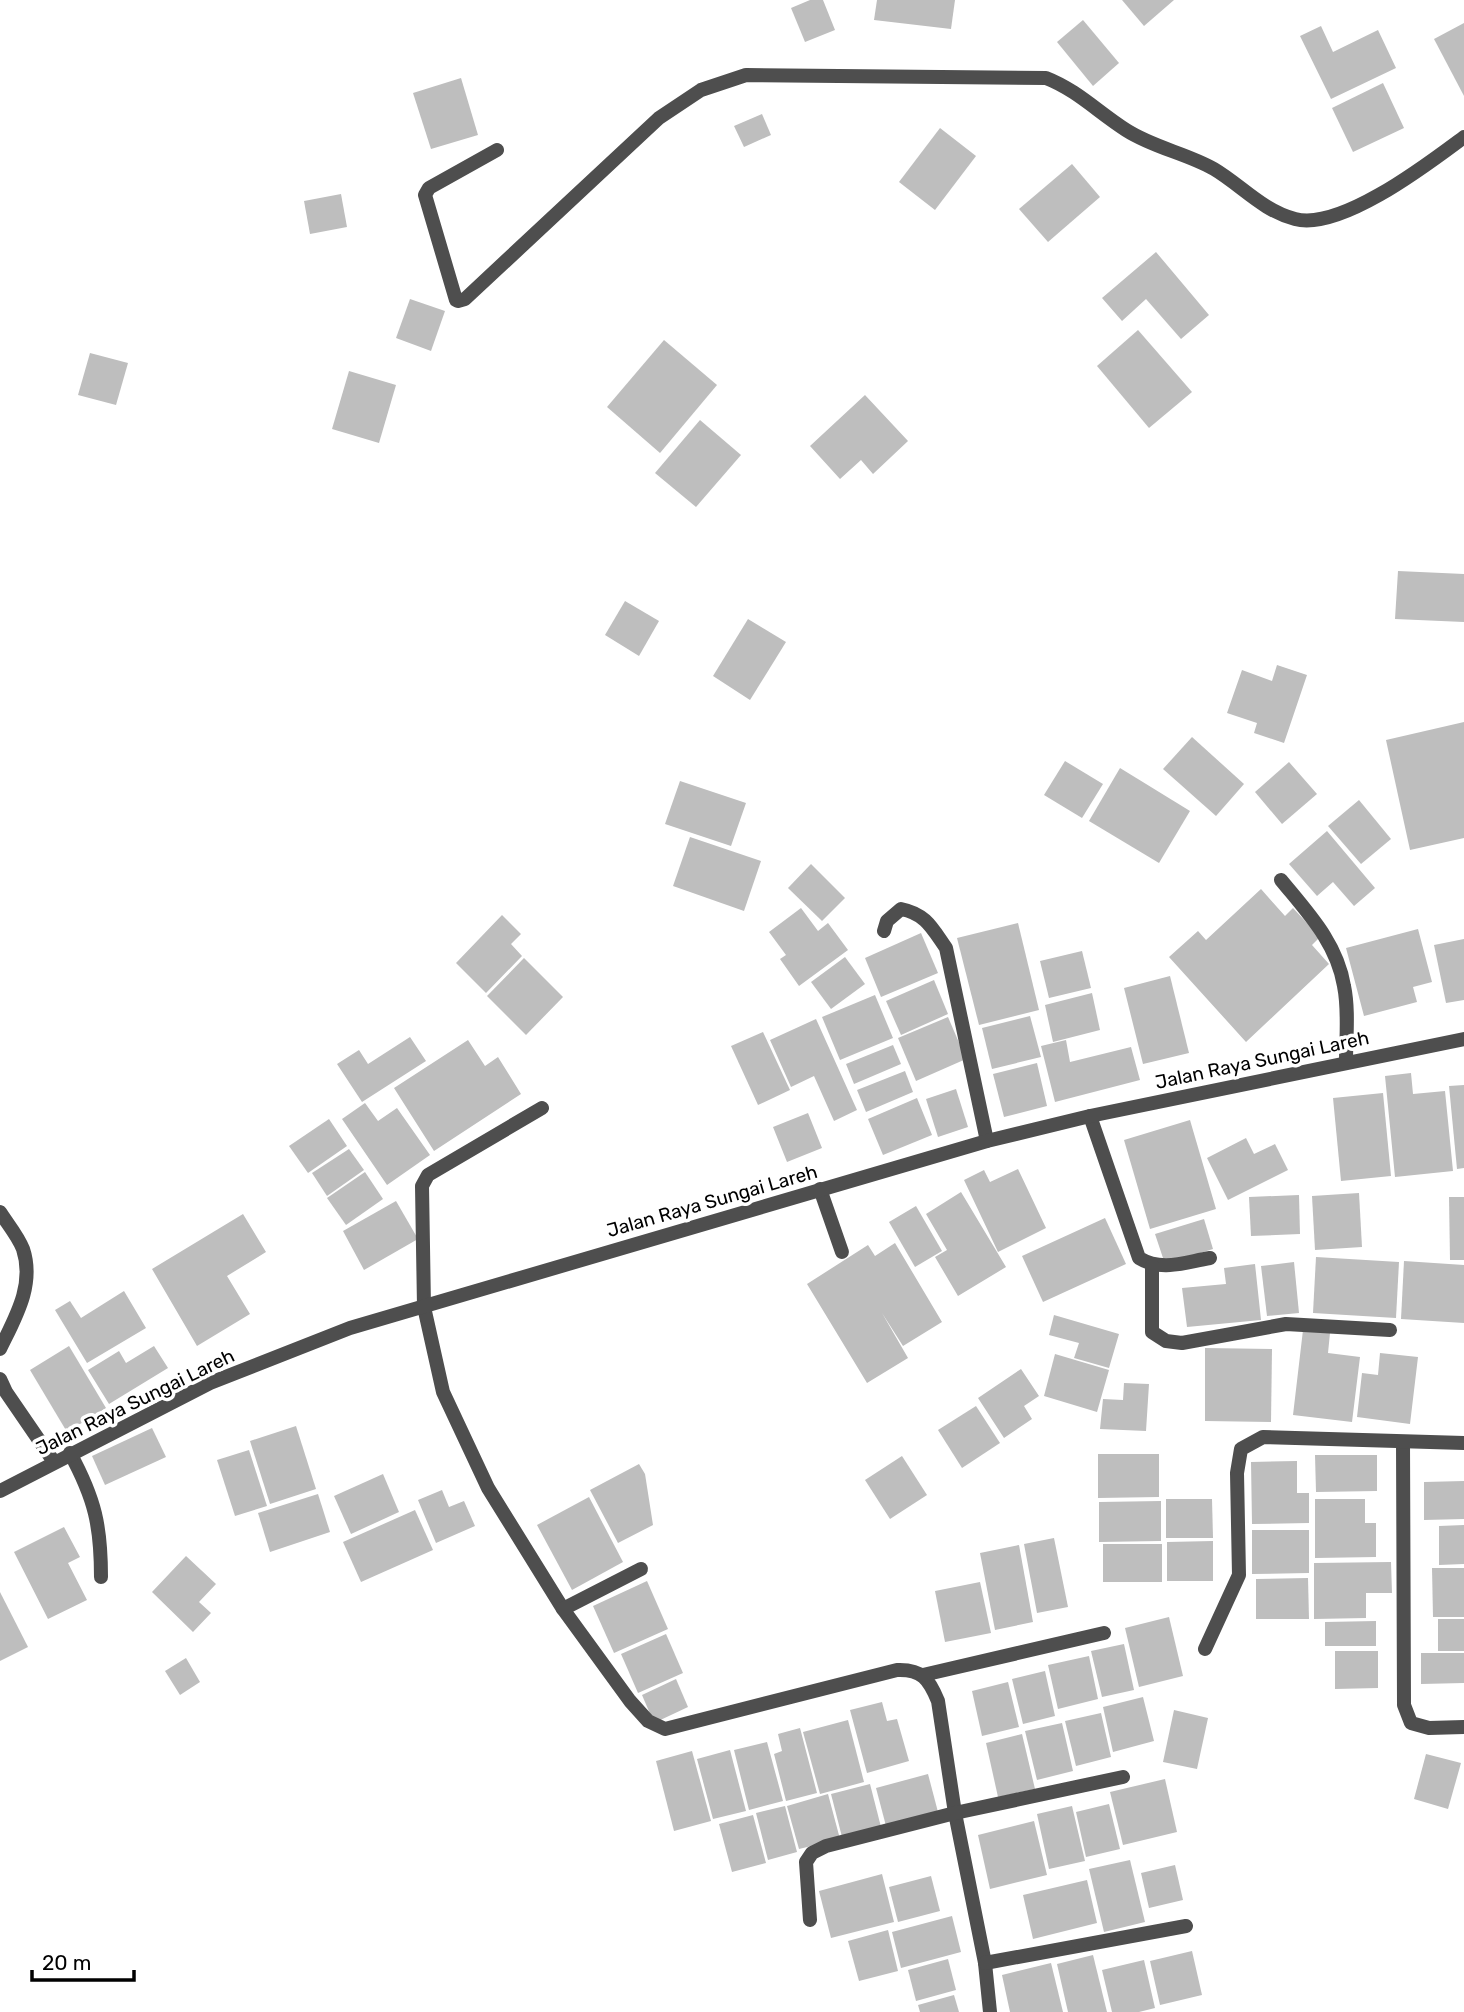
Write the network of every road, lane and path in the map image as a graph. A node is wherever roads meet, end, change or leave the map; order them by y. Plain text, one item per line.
1 (1464, 137) edge
2 (497, 150) dead end
3 (1281, 880) dead end
4 (884, 931) dead end
5 (1464, 1039) edge
6 (1346, 1062) junction
7 (542, 1108) dead end
8 (1090, 1116) junction
9 (987, 1141) junction
10 (820, 1189) junction
11 (0, 1212) edge
12 (842, 1252) dead end
13 (1210, 1258) dead end
14 (1152, 1266) junction
15 (424, 1307) junction
16 (1390, 1330) dead end
17 (0, 1349) edge
18 (0, 1379) edge
19 (1403, 1442) junction
20 (1464, 1443) edge
21 (70, 1453) junction
22 (54, 1462) junction
23 (0, 1491) edge
24 (641, 1569) dead end
25 (101, 1577) dead end
26 (563, 1609) junction
27 (1104, 1633) dead end
28 (1205, 1649) dead end
29 (923, 1675) junction
30 (1464, 1727) edge
31 (1123, 1777) dead end
32 (955, 1813) junction
33 (810, 1920) dead end
34 (1186, 1926) dead end
35 (985, 1964) junction
36 (990, 2012) edge

1 - 2 street
3 - 6 street
4 - 9 street
5 - 6 street, Jalan Raya Sungai Lareh
6 - 8 street, Jalan Raya Sungai Lareh
7 - 15 street
8 - 9 street, Jalan Raya Sungai Lareh
8 - 14 street
9 - 10 street, Jalan Raya Sungai Lareh
10 - 12 street
10 - 15 street, Jalan Raya Sungai Lareh
11 - 17 street
13 - 14 street
14 - 16 street
15 - 21 street, Jalan Raya Sungai Lareh
15 - 26 street
18 - 22 street
19 - 20 street
19 - 28 street
19 - 30 street
21 - 22 street, Jalan Raya Sungai Lareh
21 - 25 street
22 - 23 street, Jalan Raya Sungai Lareh
24 - 26 street
26 - 29 street
27 - 29 street
29 - 32 street
31 - 32 street
32 - 33 street
32 - 35 street
34 - 35 street
35 - 36 street

